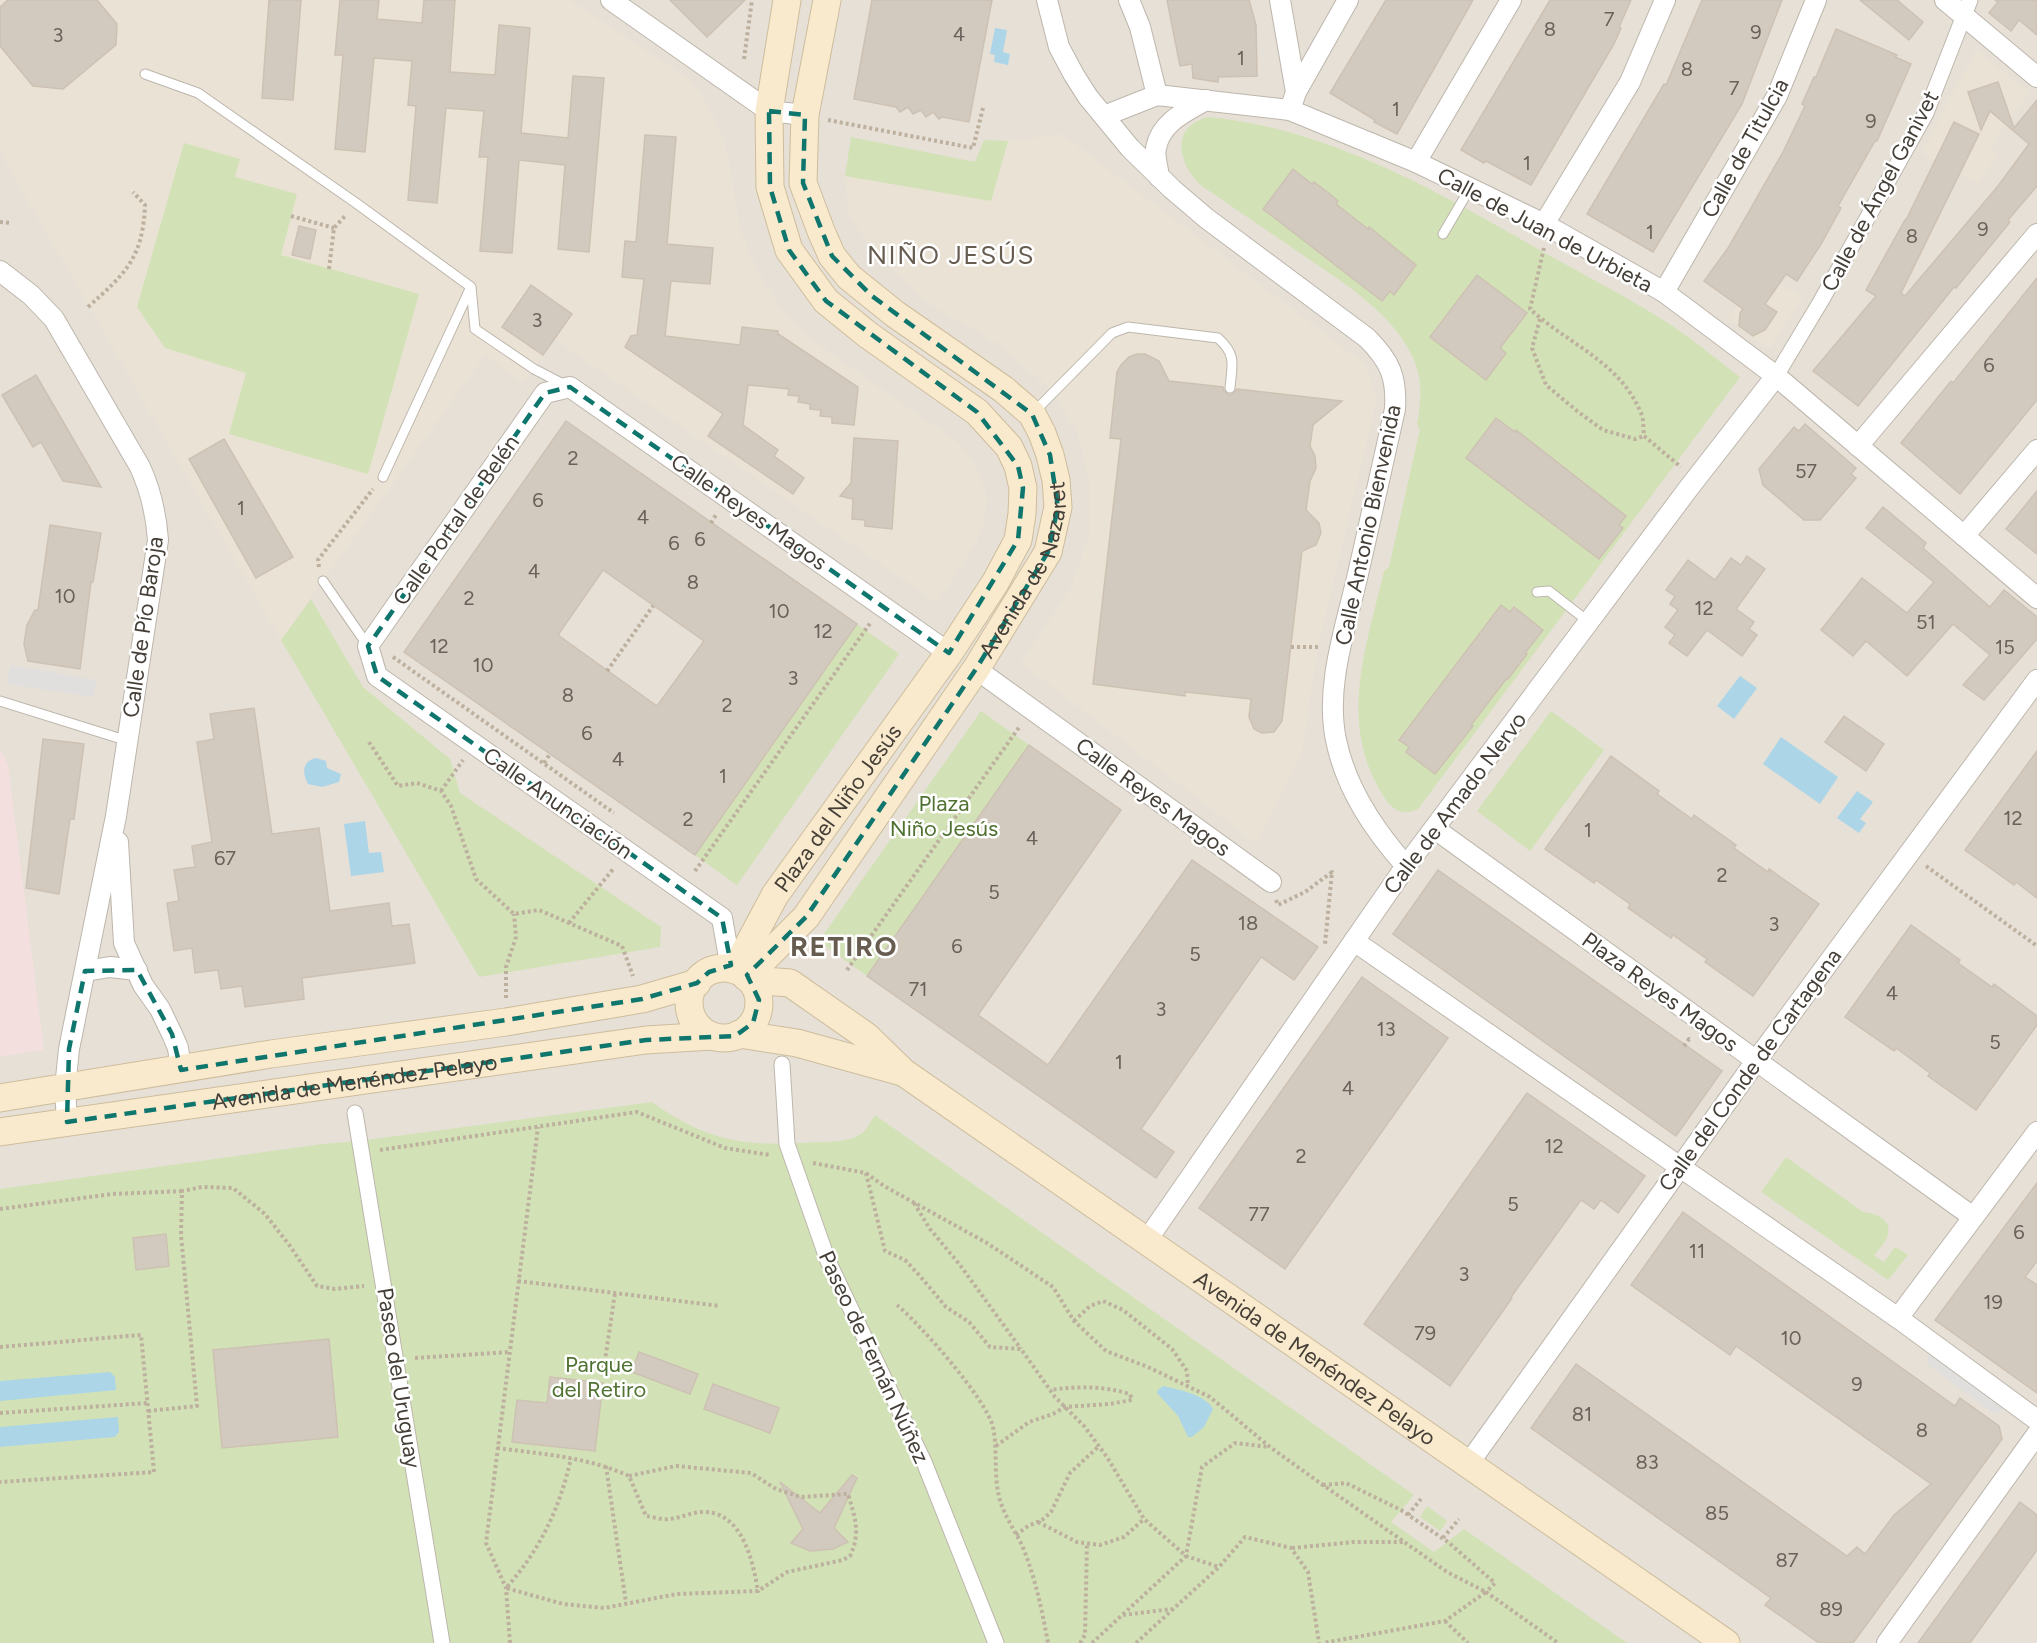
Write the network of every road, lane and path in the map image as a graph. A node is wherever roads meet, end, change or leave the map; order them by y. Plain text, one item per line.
1 (610, 0) edge
2 (752, 0) edge
3 (787, 0) edge
4 (827, 0) edge
5 (1047, 0) edge
6 (1129, 0) edge
7 (1280, 0) edge
8 (1348, 0) edge
9 (1511, 0) edge
10 (1665, 0) edge
11 (1816, 0) edge
12 (1945, 0) edge
13 (1967, 8) edge
14 (744, 59) dead end
15 (145, 74) dead end
16 (2037, 77) edge
17 (1157, 95) junction
18 (1206, 100) junction
19 (1293, 101) junction
20 (983, 108) dead end
21 (769, 111) junction
22 (805, 115) junction
23 (1104, 116) junction
24 (1416, 162) junction
25 (1159, 177) junction
26 (1470, 188) junction
27 (133, 192) dead end
28 (348, 212) dead end
29 (291, 216) dead end
30 (0, 222) edge
31 (12, 223) dead end
32 (1544, 224) junction
33 (334, 228) junction
34 (1443, 234) dead end
35 (2037, 234) edge
36 (329, 268) dead end
37 (0, 271) edge
38 (471, 287) junction
39 (1664, 292) junction
40 (88, 307) dead end
41 (1540, 319) junction
42 (1776, 376) junction
43 (570, 387) junction
44 (1230, 388) dead end
45 (1032, 414) junction
46 (1644, 436) junction
47 (1858, 446) junction
48 (2037, 450) edge
49 (383, 477) joint
50 (1695, 479) junction
51 (1964, 536) junction
52 (323, 581) joint
53 (1537, 592) dead end
54 (2037, 598) edge
55 (653, 606) dead end
56 (882, 606) junction
57 (1589, 622) junction
58 (368, 646) junction
59 (1291, 647) dead end
60 (1340, 650) junction
61 (387, 653) dead end
62 (949, 653) junction
63 (976, 669) junction
64 (607, 671) dead end
65 (2037, 680) edge
66 (0, 701) edge
67 (1032, 710) junction
68 (128, 741) junction
69 (369, 741) dead end
70 (474, 744) junction
71 (550, 754) dead end
72 (441, 791) junction
73 (116, 816) junction
74 (1435, 829) junction
75 (627, 852) junction
76 (1909, 854) junction
77 (1407, 866) junction
78 (696, 871) dead end
79 (1271, 882) joint
80 (514, 914) junction
81 (568, 923) junction
82 (1354, 941) junction
83 (1325, 946) dead end
84 (2037, 946) edge
85 (137, 970) junction
86 (847, 970) dead end
87 (85, 971) junction
88 (740, 974) junction
89 (697, 983) junction
90 (642, 999) junction
91 (506, 1022) junction
92 (739, 1034) junction
93 (711, 1036) junction
94 (1756, 1061) junction
95 (782, 1064) dead end
96 (181, 1070) junction
97 (903, 1072) junction
98 (65, 1088) junction
99 (0, 1098) edge
100 (355, 1113) dead end
101 (67, 1122) junction
102 (538, 1127) junction
103 (0, 1132) edge
104 (2037, 1132) edge
105 (362, 1153) junction
106 (791, 1158) junction
107 (1680, 1167) junction
108 (866, 1173) junction
109 (182, 1191) junction
110 (913, 1202) junction
111 (0, 1209) edge
112 (1973, 1217) junction
113 (1147, 1240) junction
114 (518, 1281) junction
115 (383, 1285) junction
116 (615, 1293) junction
117 (897, 1305) dead end
118 (720, 1306) dead end
119 (1898, 1318) junction
120 (1074, 1321) junction
121 (0, 1347) edge
122 (1021, 1349) junction
123 (510, 1352) junction
124 (396, 1360) junction
125 (603, 1374) dead end
126 (1188, 1386) junction
127 (1050, 1390) junction
128 (147, 1403) junction
129 (1065, 1407) junction
130 (148, 1411) junction
131 (0, 1413) edge
132 (2037, 1420) edge
133 (2037, 1434) edge
134 (996, 1446) junction
135 (1098, 1447) junction
136 (1270, 1447) junction
137 (497, 1448) junction
138 (571, 1458) junction
139 (1469, 1463) junction
140 (606, 1465) junction
141 (629, 1476) junction
142 (0, 1482) edge
143 (1323, 1485) junction
144 (1421, 1499) dead end
145 (1408, 1515) junction
146 (1144, 1519) junction
147 (1459, 1519) dead end
148 (1038, 1522) junction
149 (1016, 1535) junction
150 (1443, 1538) junction
151 (1405, 1542) junction
152 (1087, 1543) junction
153 (1291, 1548) junction
154 (1186, 1556) junction
155 (1219, 1568) junction
156 (506, 1588) junction
157 (758, 1591) junction
158 (1486, 1592) junction
159 (626, 1603) junction
160 (1173, 1609) junction
161 (1121, 1616) junction
162 (1445, 1620) junction
163 (442, 1643) edge
164 (510, 1643) edge
165 (996, 1643) edge
166 (1048, 1643) edge
167 (1080, 1643) edge
168 (1092, 1643) edge
169 (1136, 1643) edge
170 (1319, 1643) edge
171 (1323, 1643) edge
172 (1468, 1643) edge
173 (1558, 1643) edge
174 (1726, 1643) edge
175 (1887, 1643) edge

1 - 21 street
2 - 14 path
3 - 21 main road, Avenida de Nazaret
4 - 22 main road, Avenida de Nazaret
5 - 23 street, Calle Antonio Bienvenida
6 - 17 street
7 - 19 street
8 - 19 street
9 - 24 street
10 - 32 street
11 - 39 street, Calle de Titulcia
12 - 13 street
13 - 16 street
13 - 42 street, Calle de Ángel Ganivet
15 - 38 lane
17 - 18 street, Calle de Juan de Urbieta
17 - 23 street, Calle de Juan de Urbieta
18 - 19 street, Calle de Juan de Urbieta
18 - 25 street
19 - 24 street, Calle de Juan de Urbieta
20 - 22 path
21 - 22 street
21 - 62 main road, Avenida de Nazaret
22 - 45 main road, Avenida de Nazaret
23 - 25 street, Calle Antonio Bienvenida
24 - 26 street, Calle de Juan de Urbieta
25 - 60 street, Calle Antonio Bienvenida
26 - 32 street, Calle de Juan de Urbieta
26 - 34 lane
27 - 40 path
28 - 33 path
29 - 33 path
30 - 31 path
32 - 39 street, Calle de Juan de Urbieta
32 - 41 path
33 - 36 path
35 - 47 street
37 - 68 street, Calle de Pío Baroja
38 - 43 lane
38 - 49 lane
39 - 42 street, Calle de Juan de Urbieta
41 - 46 path
41 - 46 path
42 - 47 street, Calle de Juan de Urbieta
42 - 50 street, Calle de Amado Nervo
43 - 56 street, Calle Reyes Magos
43 - 58 street, Calle Portal de Belén
44 - 45 lane
45 - 63 main road, Avenida de Nazaret
46 - 50 path
47 - 51 street, Calle de Juan de Urbieta
48 - 51 street
49 - 52 path
50 - 57 street, Calle de Amado Nervo
51 - 54 street, Calle de Juan de Urbieta
52 - 58 lane
53 - 57 lane
55 - 64 path
56 - 62 street, Calle Reyes Magos
56 - 78 path
57 - 74 street, Calle de Amado Nervo
58 - 70 street, Calle Anunciación
59 - 60 path
60 - 77 street, Calle Antonio Bienvenida
61 - 71 path
62 - 88 main road, Plaza del Niño Jesús
63 - 67 street, Calle Reyes Magos
63 - 88 main road, Plaza del Niño Jesús
65 - 76 street, Calle del Conde de Cartagena
66 - 68 lane
67 - 79 street, Calle Reyes Magos
67 - 86 path
68 - 73 street, Calle de Pío Baroja
69 - 72 path
70 - 72 path
70 - 75 street, Calle Anunciación
72 - 80 path
73 - 85 street, Calle de Pío Baroja
73 - 87 street, Calle de Pío Baroja
74 - 77 street, Calle de Amado Nervo
74 - 94 street, Plaza Reyes Magos
75 - 81 path
75 - 88 street, Calle Anunciación
76 - 84 path
76 - 94 street, Calle del Conde de Cartagena
77 - 82 street, Calle de Amado Nervo
79 - 83 path
80 - 81 path
80 - 91 path
81 - 90 path
82 - 107 street
82 - 113 street, Calle de Amado Nervo
85 - 87 street
85 - 96 street, Calle de Pío Baroja
87 - 98 street, Calle de Pío Baroja
88 - 89 main road
88 - 92 main road
88 - 97 main road, Avenida de Menéndez Pelayo
89 - 90 main road, Avenida de Menéndez Pelayo
89 - 93 main road
90 - 91 main road, Avenida de Menéndez Pelayo
91 - 96 main road, Avenida de Menéndez Pelayo
92 - 93 main road
92 - 97 main road, Avenida de Menéndez Pelayo
93 - 101 main road, Avenida de Menéndez Pelayo
94 - 107 street, Calle del Conde de Cartagena
94 - 112 street, Plaza Reyes Magos
95 - 106 street, Paseo de Fernán Núñez
96 - 98 main road, Avenida de Menéndez Pelayo
97 - 113 main road, Avenida de Menéndez Pelayo
98 - 99 main road, Avenida de Menéndez Pelayo
98 - 101 street, Calle de Pío Baroja
100 - 105 street, Paseo del Uruguay
101 - 103 main road, Avenida de Menéndez Pelayo
102 - 105 path
102 - 106 path
102 - 114 path
104 - 112 street
105 - 115 street, Paseo del Uruguay
106 - 108 path
106 - 165 street, Paseo de Fernán Núñez
107 - 119 street
107 - 139 street, Calle del Conde de Cartagena
108 - 110 path
108 - 122 path
109 - 111 path
109 - 115 path
109 - 130 path
110 - 120 path
110 - 122 path
112 - 119 street
113 - 139 main road, Avenida de Menéndez Pelayo
114 - 116 path
114 - 123 path
115 - 124 street, Paseo del Uruguay
116 - 118 path
116 - 125 path
117 - 134 path
119 - 132 street
120 - 126 path
120 - 126 path
121 - 128 path
122 - 127 path
123 - 124 path
123 - 137 path
124 - 163 street, Paseo del Uruguay
126 - 136 path
127 - 129 path
127 - 129 path
128 - 130 path
128 - 131 path
129 - 134 path
129 - 135 path
130 - 142 path
133 - 175 street
134 - 149 path
135 - 146 path
135 - 148 path
136 - 143 path
136 - 154 path
137 - 138 path
137 - 156 path
138 - 140 path
138 - 156 path
139 - 174 main road, Avenida de Menéndez Pelayo
140 - 141 path
140 - 159 path
141 - 157 path
141 - 157 path
143 - 145 path
143 - 151 path
144 - 145 path
145 - 150 path
146 - 152 path
146 - 154 path
147 - 150 path
148 - 149 path
148 - 152 path
149 - 166 path
150 - 158 path
151 - 153 path
151 - 158 path
152 - 167 path
153 - 155 path
153 - 170 path
154 - 155 path
154 - 161 path
155 - 160 path
156 - 159 path
156 - 164 path
157 - 159 path
158 - 162 path
158 - 173 path
160 - 161 path
160 - 169 path
161 - 168 path
162 - 171 path
162 - 172 path

